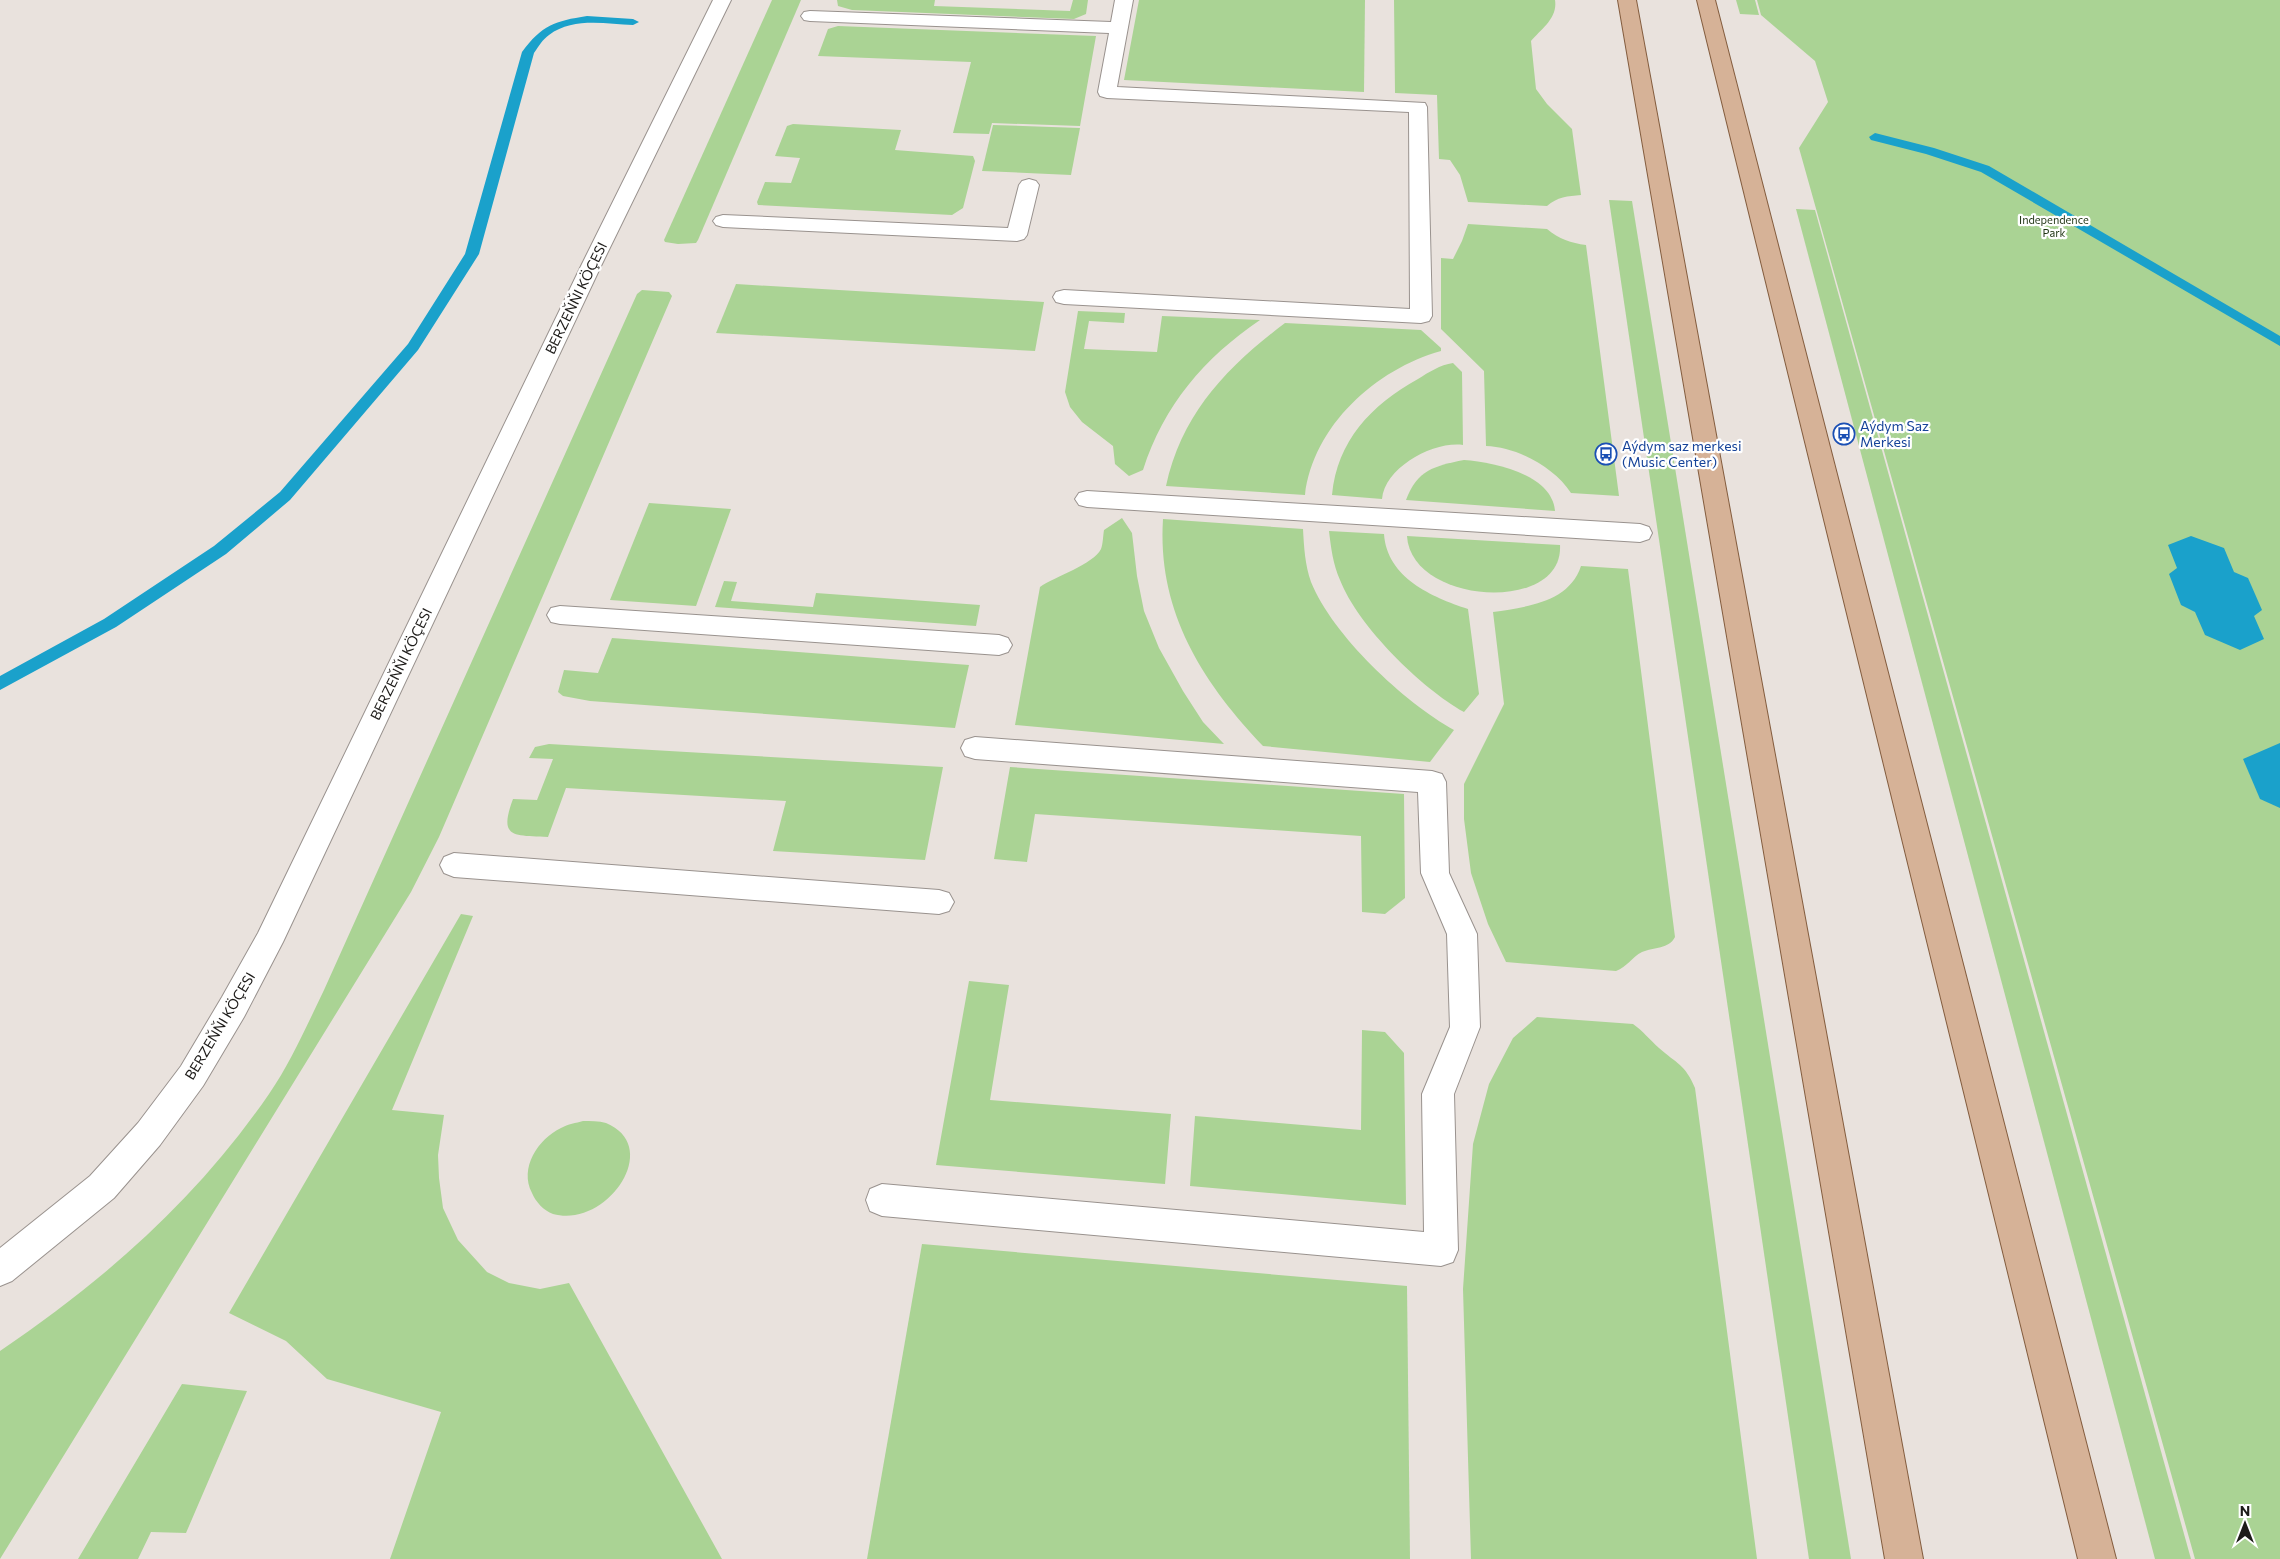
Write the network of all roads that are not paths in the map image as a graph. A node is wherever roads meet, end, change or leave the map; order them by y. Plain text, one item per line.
1 (722, 0) edge
2 (1124, 0) edge
3 (1627, 0) edge
4 (1706, 0) edge
5 (810, 16) dead end
6 (1119, 28) junction
7 (1029, 185) dead end
8 (723, 221) dead end
9 (1064, 297) dead end
10 (1087, 499) dead end
11 (1640, 532) dead end
12 (560, 615) dead end
13 (999, 646) dead end
14 (976, 748) dead end
15 (454, 865) dead end
16 (939, 902) dead end
17 (882, 1200) dead end
18 (0, 1269) edge
19 (1904, 1559) edge
20 (2097, 1559) edge

1 - 18 street, BERZEŇŇI KÖÇESI
2 - 6 street
3 - 19 main road
4 - 20 main road
5 - 6 street
6 - 9 street
7 - 8 street
10 - 11 street
12 - 13 street
14 - 17 street
15 - 16 street

